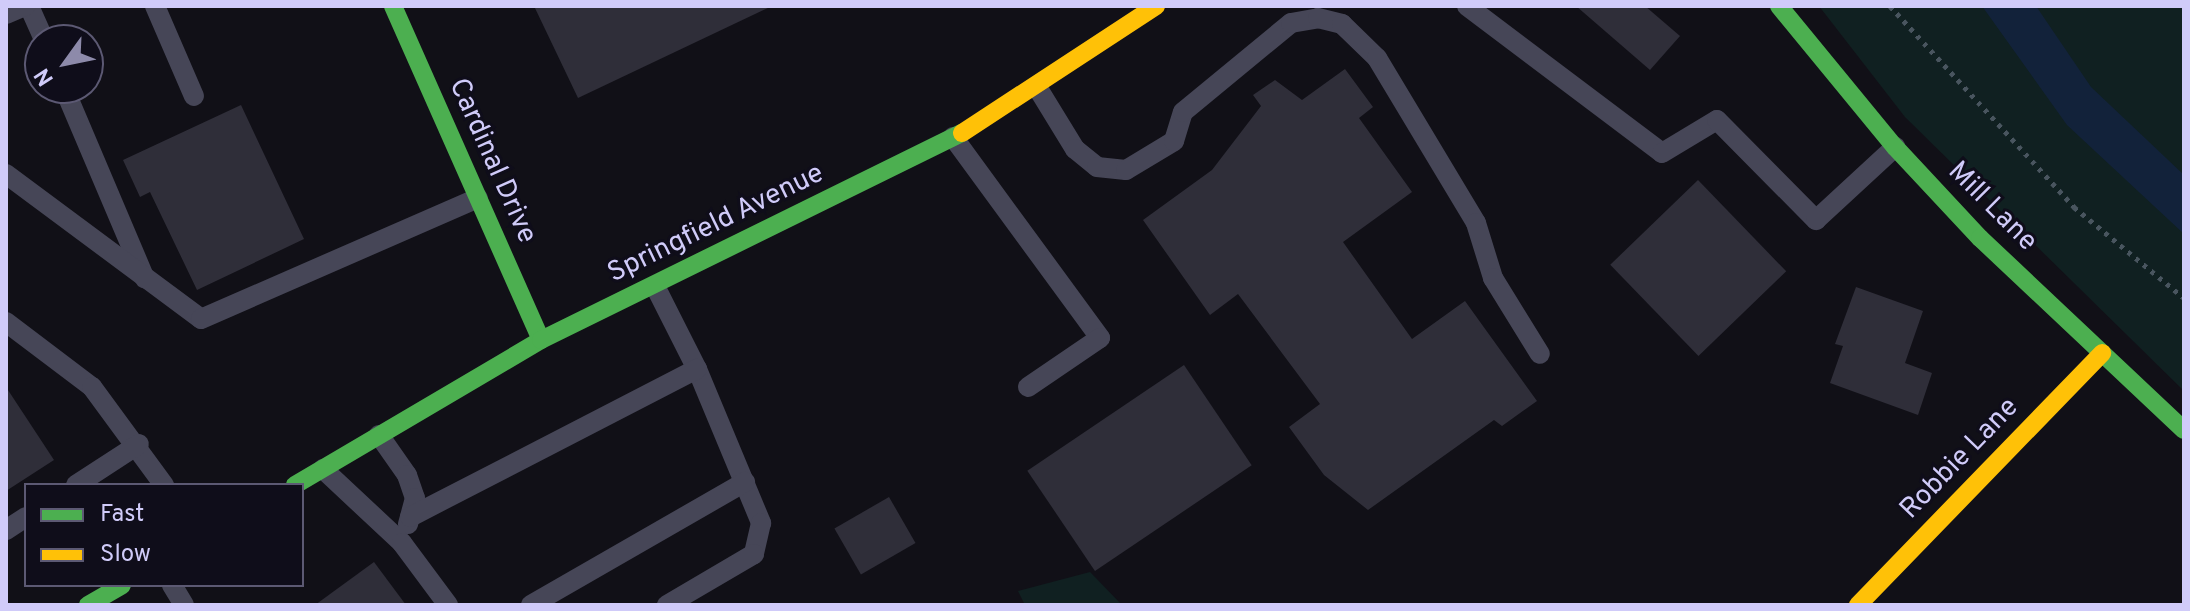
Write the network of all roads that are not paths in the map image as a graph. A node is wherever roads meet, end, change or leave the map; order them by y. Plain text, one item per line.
1 (27, 6) edge
2 (155, 6) edge
3 (393, 6) edge
4 (1156, 6) edge
5 (1467, 6) edge
6 (1779, 6) edge
7 (6, 14) edge
8 (36, 24) edge
9 (1037, 87) junction
10 (194, 96) dead end
11 (71, 104) edge
12 (953, 137) junction
13 (1895, 147) junction
14 (6, 174) edge
15 (478, 198) junction
16 (145, 279) junction
17 (655, 286) junction
18 (6, 322) edge
19 (541, 340) junction
20 (2102, 353) junction
21 (1540, 354) dead end
22 (697, 369) junction
23 (1028, 387) dead end
24 (2184, 430) edge
25 (379, 435) junction
26 (139, 444) junction
27 (323, 469) junction
28 (745, 482) junction
29 (79, 483) edge
30 (163, 483) edge
31 (298, 483) edge
32 (410, 517) junction
33 (24, 518) edge
34 (6, 530) edge
35 (402, 543) junction
36 (119, 587) edge
37 (173, 587) edge
38 (88, 605) edge
39 (184, 605) edge
40 (448, 605) edge
41 (531, 605) edge
42 (667, 605) edge
43 (1858, 605) edge

1 - 7 lane
1 - 8 lane
2 - 10 lane
3 - 15 street, Cardinal Drive
4 - 9 street, Springfield Avenue
5 - 13 lane
6 - 13 street, Mill Lane
9 - 12 street, Springfield Avenue
9 - 21 lane
11 - 16 lane
12 - 17 street, Springfield Avenue
12 - 23 lane
13 - 20 street, Mill Lane
14 - 16 lane
15 - 16 lane
15 - 19 street, Cardinal Drive
17 - 19 street, Springfield Avenue
17 - 22 lane
18 - 26 lane
19 - 25 street, Springfield Avenue
20 - 24 street, Mill Lane
20 - 43 street, Robbie Lane
22 - 28 lane
22 - 32 lane
25 - 27 street, Springfield Avenue
25 - 32 lane
26 - 29 lane
26 - 30 lane
27 - 31 street, Springfield Avenue
27 - 35 lane
28 - 41 lane
28 - 42 lane
32 - 35 lane
33 - 34 lane
35 - 40 lane
36 - 38 street
37 - 39 lane

